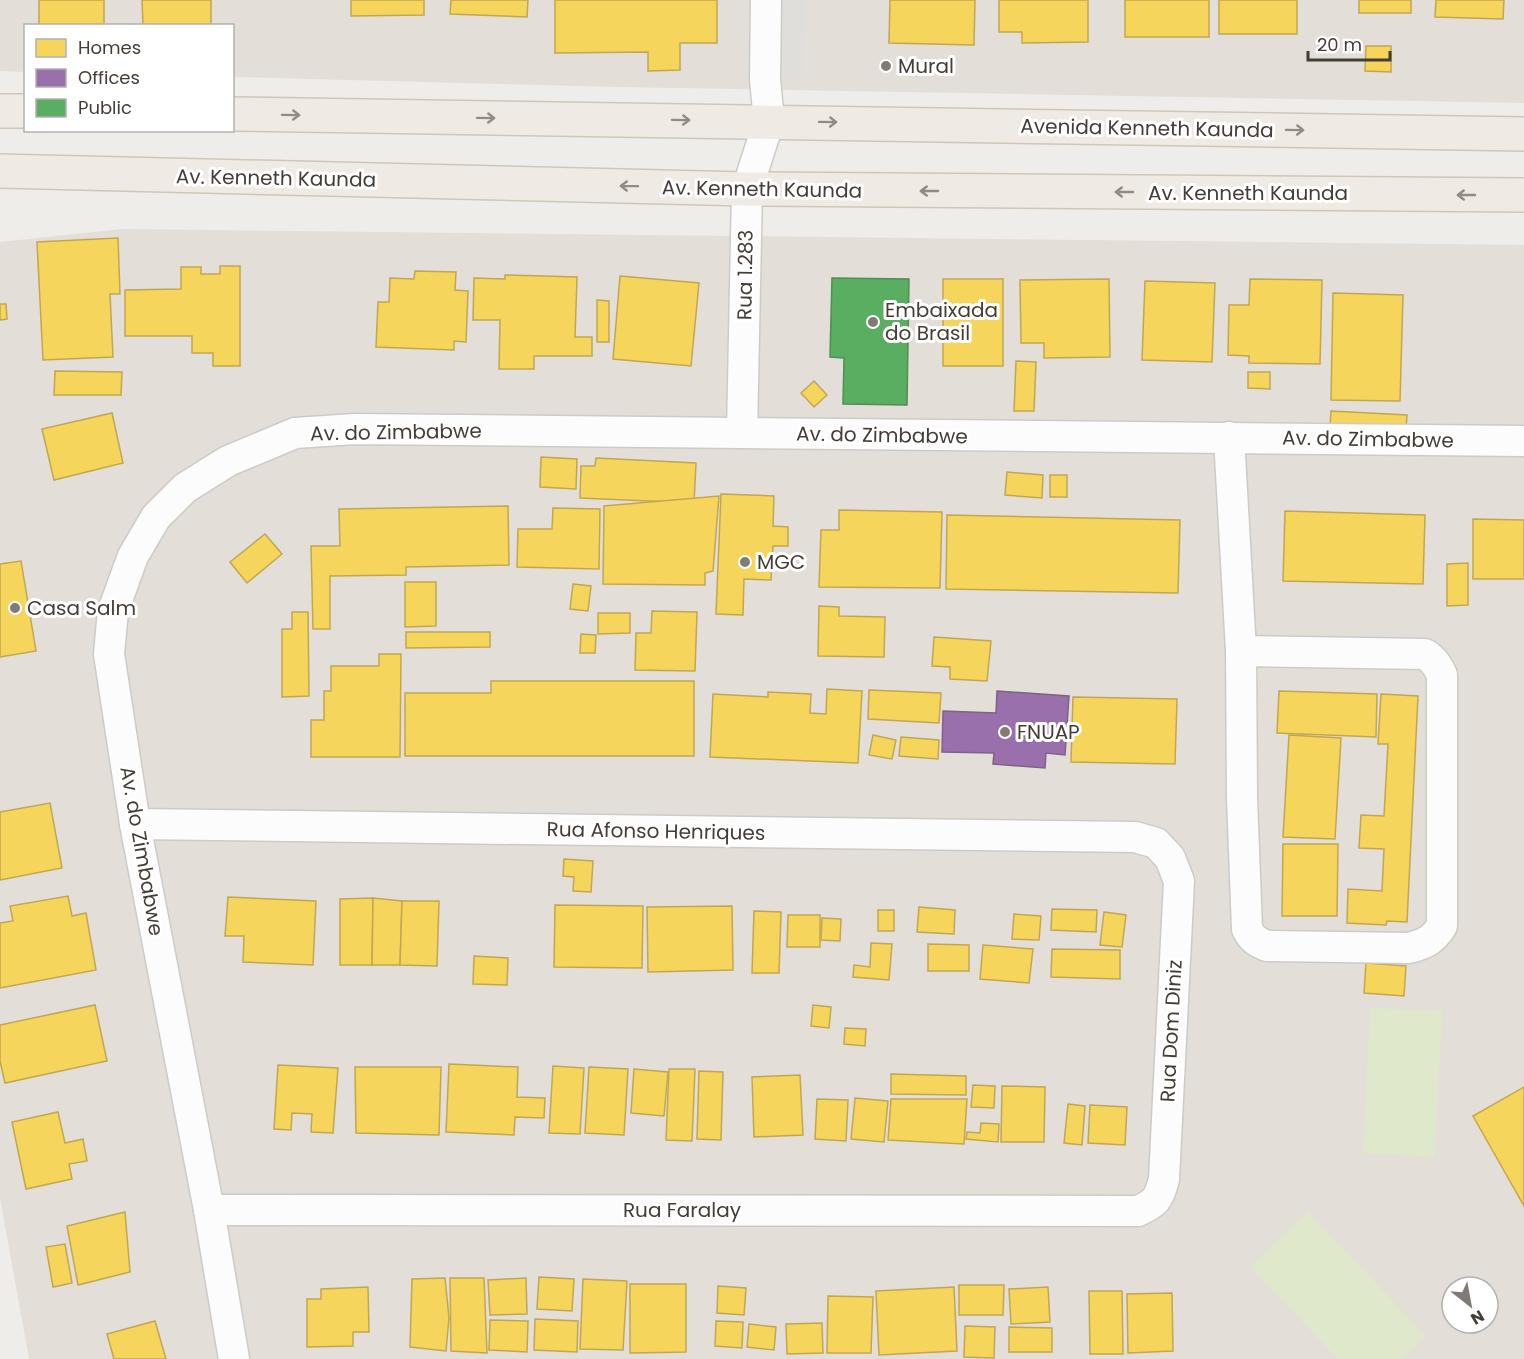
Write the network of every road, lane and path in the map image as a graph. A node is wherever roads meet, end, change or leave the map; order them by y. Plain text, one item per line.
1 (766, 0) edge
2 (0, 111) edge
3 (24, 111) edge
4 (234, 114) edge
5 (769, 122) junction
6 (1524, 134) edge
7 (0, 171) edge
8 (747, 189) junction
9 (1524, 195) edge
10 (742, 433) junction
11 (1229, 437) junction
12 (1524, 441) edge
13 (1241, 651) junction
14 (135, 824) junction
15 (1170, 858) joint
16 (1154, 1203) joint
17 (209, 1210) junction
18 (234, 1359) edge

1 - 5 street
2 - 3 main road
4 -> 5 main road
5 -> 6 main road, Avenida Kenneth Kaunda
5 - 8 street, Rua 1.283
8 -> 7 main road, Av. Kenneth Kaunda
9 -> 8 main road, Av. Kenneth Kaunda
8 - 10 street, Rua 1.283
10 - 11 street, Av. do Zimbabwe
10 - 14 street, Av. do Zimbabwe
11 - 12 street, Av. do Zimbabwe
11 - 13 street
13 - 13 street
14 - 15 street, Rua Afonso Henriques
14 - 17 street, Av. do Zimbabwe
15 - 16 street, Rua Dom Diniz
16 - 17 street, Rua Faralay
17 - 18 street, Av. do Zimbabwe

